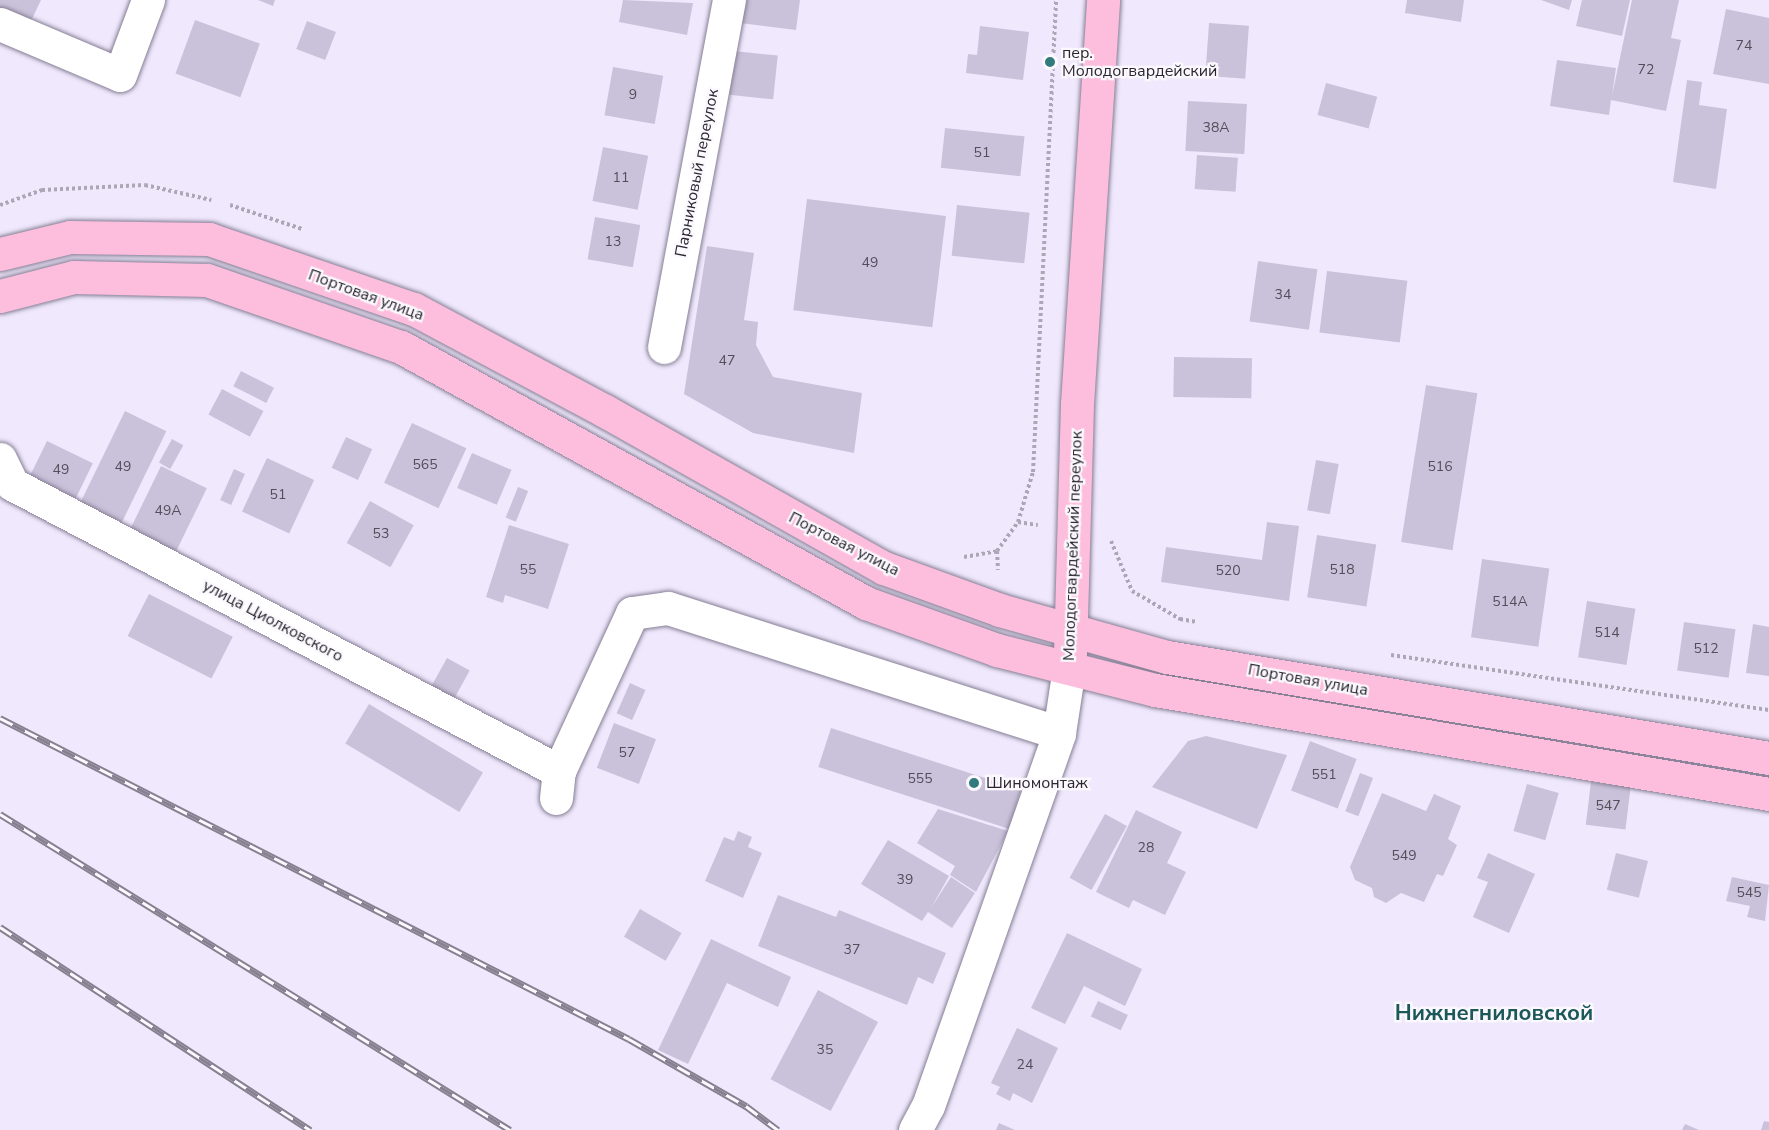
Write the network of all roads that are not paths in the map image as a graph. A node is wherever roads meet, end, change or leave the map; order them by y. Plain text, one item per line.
1 (148, 0) edge
2 (729, 0) edge
3 (1103, 0) edge
4 (0, 24) edge
5 (0, 254) edge
6 (0, 296) edge
7 (664, 347) dead end
8 (0, 459) edge
9 (1072, 632) junction
10 (1069, 668) junction
11 (1059, 734) junction
12 (1769, 758) edge
13 (1769, 794) edge
14 (929, 1122) edge

1 - 4 street
2 - 7 street, Парниковый переулок
3 - 9 main road, Молодогвардейский переулок
5 - 9 main road, Портовая улица
6 - 10 main road
8 - 11 street, улица Циолковского
9 - 10 main road, Молодогвардейский переулок
9 - 12 main road, Портовая улица
10 - 11 street, Молодогвардейский переулок
10 - 13 main road
11 - 14 street, Молодогвардейский переулок

